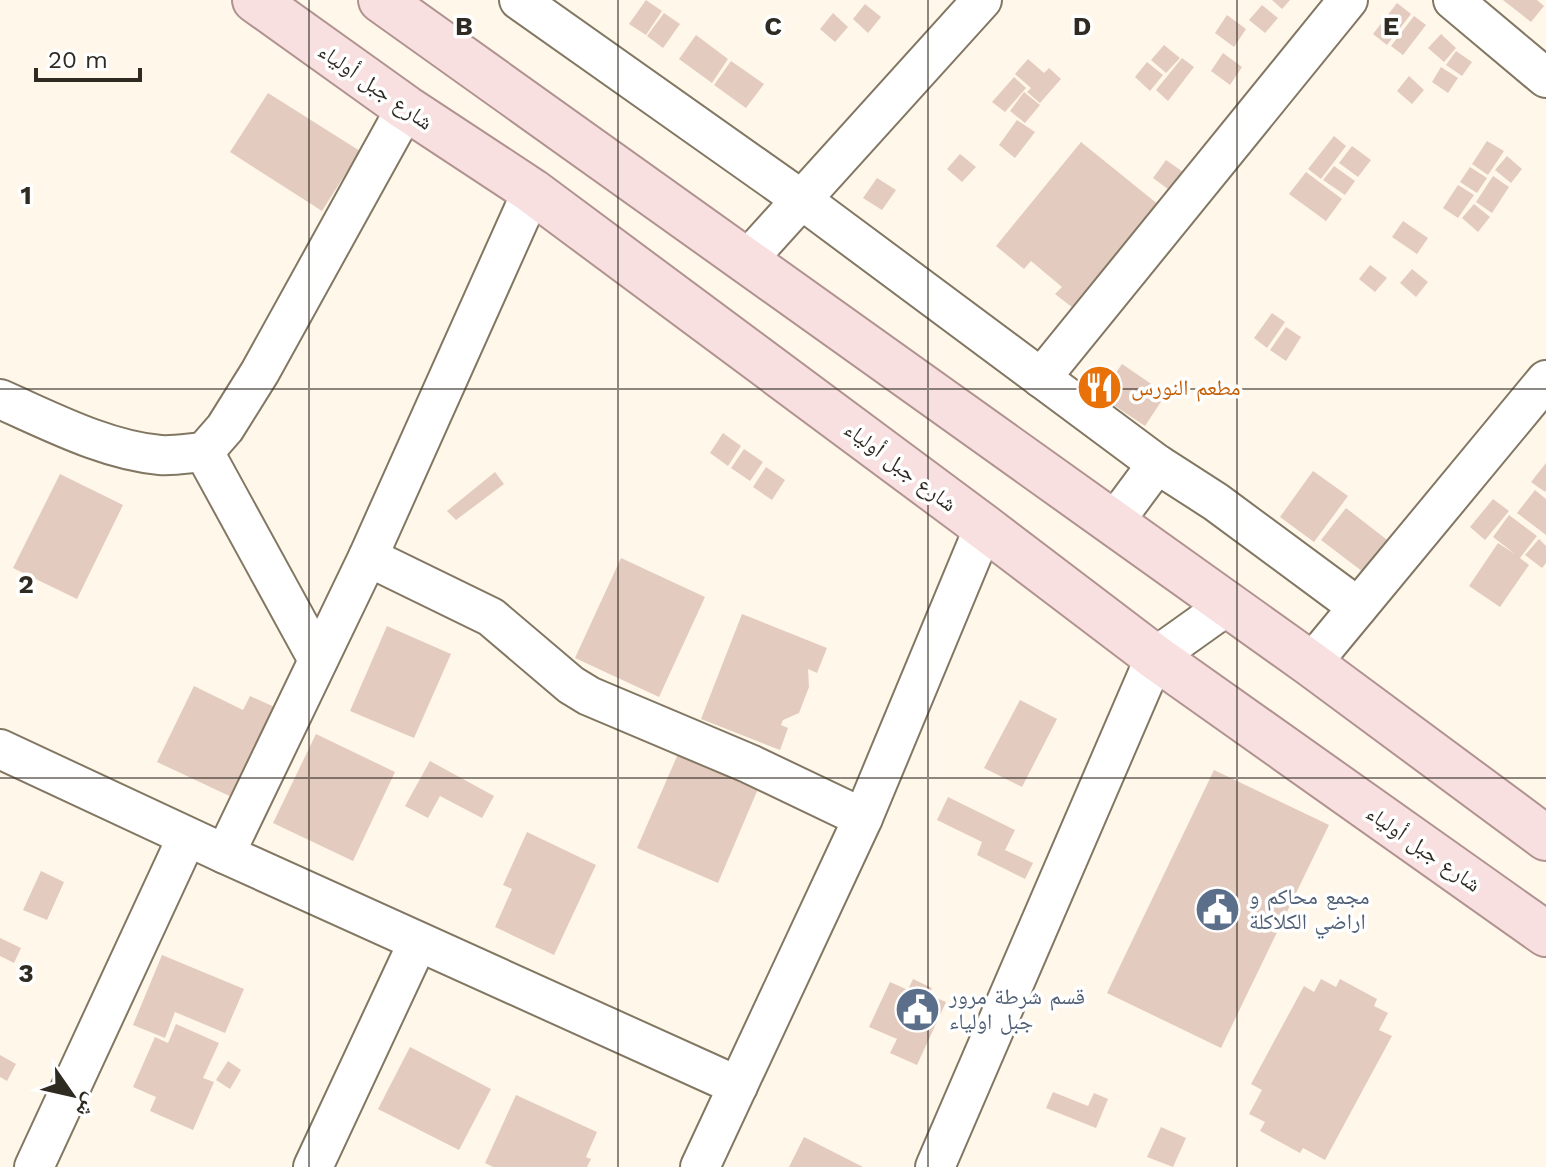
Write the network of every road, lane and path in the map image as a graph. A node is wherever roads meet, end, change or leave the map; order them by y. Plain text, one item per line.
1 (255, 0) edge
2 (381, 0) edge
3 (519, 0) edge
4 (982, 0) edge
5 (1348, 0) edge
6 (1453, 0) edge
7 (1546, 78) edge
8 (406, 108) junction
9 (532, 191) junction
10 (802, 200) junction
11 (746, 261) junction
12 (1041, 378) junction
13 (1546, 380) edge
14 (0, 399) edge
15 (204, 452) junction
16 (1157, 464) junction
17 (1114, 522) junction
18 (984, 527) junction
19 (368, 557) junction
20 (1228, 605) junction
21 (1358, 607) junction
22 (1155, 657) junction
23 (318, 660) junction
24 (1311, 664) junction
25 (0, 749) edge
26 (863, 818) junction
27 (187, 837) junction
28 (1546, 838) edge
29 (225, 854) junction
30 (1546, 934) edge
31 (418, 942) junction
32 (738, 1086) junction
33 (34, 1167) edge
34 (313, 1167) edge
35 (700, 1167) edge
36 (935, 1167) edge

1 - 8 main road, شارع جبل أولياء
2 - 11 main road
3 - 10 street
4 - 10 street
5 - 12 street
6 - 7 street
8 - 9 main road, شارع جبل أولياء
8 - 15 street
9 - 18 main road, شارع جبل أولياء
9 - 19 street
10 - 11 street
10 - 12 street
11 - 17 main road
12 - 16 street
13 - 21 street
14 - 15 street
15 - 23 street
16 - 17 street
16 - 21 street
17 - 20 main road
18 - 22 main road, شارع جبل أولياء
18 - 26 street
19 - 23 street
19 - 26 street
20 - 22 street
20 - 24 main road
21 - 24 street
22 - 30 main road, شارع جبل أولياء
22 - 36 street
23 - 29 street
24 - 28 main road
25 - 27 street
26 - 32 street
27 - 29 street
27 - 33 street
29 - 31 street
31 - 32 street
31 - 34 street
32 - 35 street

